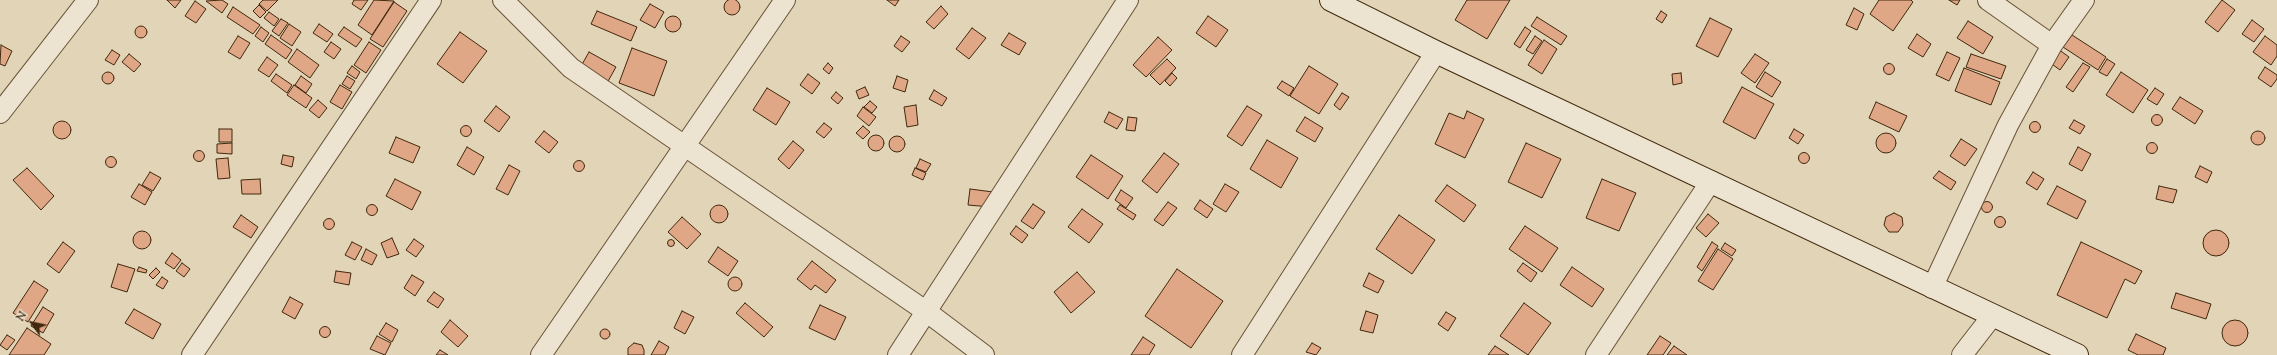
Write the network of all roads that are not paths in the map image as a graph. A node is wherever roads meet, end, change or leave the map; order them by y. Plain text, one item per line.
1 (88, 0) edge
2 (431, 0) edge
3 (503, 0) edge
4 (785, 0) edge
5 (1128, 0) edge
6 (1331, 0) edge
7 (1988, 0) edge
8 (2084, 0) edge
9 (2052, 45) junction
10 (1436, 52) junction
11 (0, 113) edge
12 (685, 145) junction
13 (1711, 181) junction
14 (1932, 288) junction
15 (927, 312) junction
16 (1993, 315) junction
17 (192, 355) edge
18 (541, 355) edge
19 (898, 355) edge
20 (984, 355) edge
21 (1242, 355) edge
22 (1596, 355) edge
23 (1962, 355) edge
24 (2077, 355) edge

1 - 11 street
2 - 17 street
3 - 12 street
4 - 12 street
5 - 15 street
6 - 10 main road
7 - 9 street
8 - 9 street
9 - 14 street
10 - 13 main road
10 - 21 street
12 - 15 street
12 - 18 street
13 - 14 main road
13 - 22 street
14 - 16 main road
15 - 19 street
15 - 20 street
16 - 23 street
16 - 24 main road

